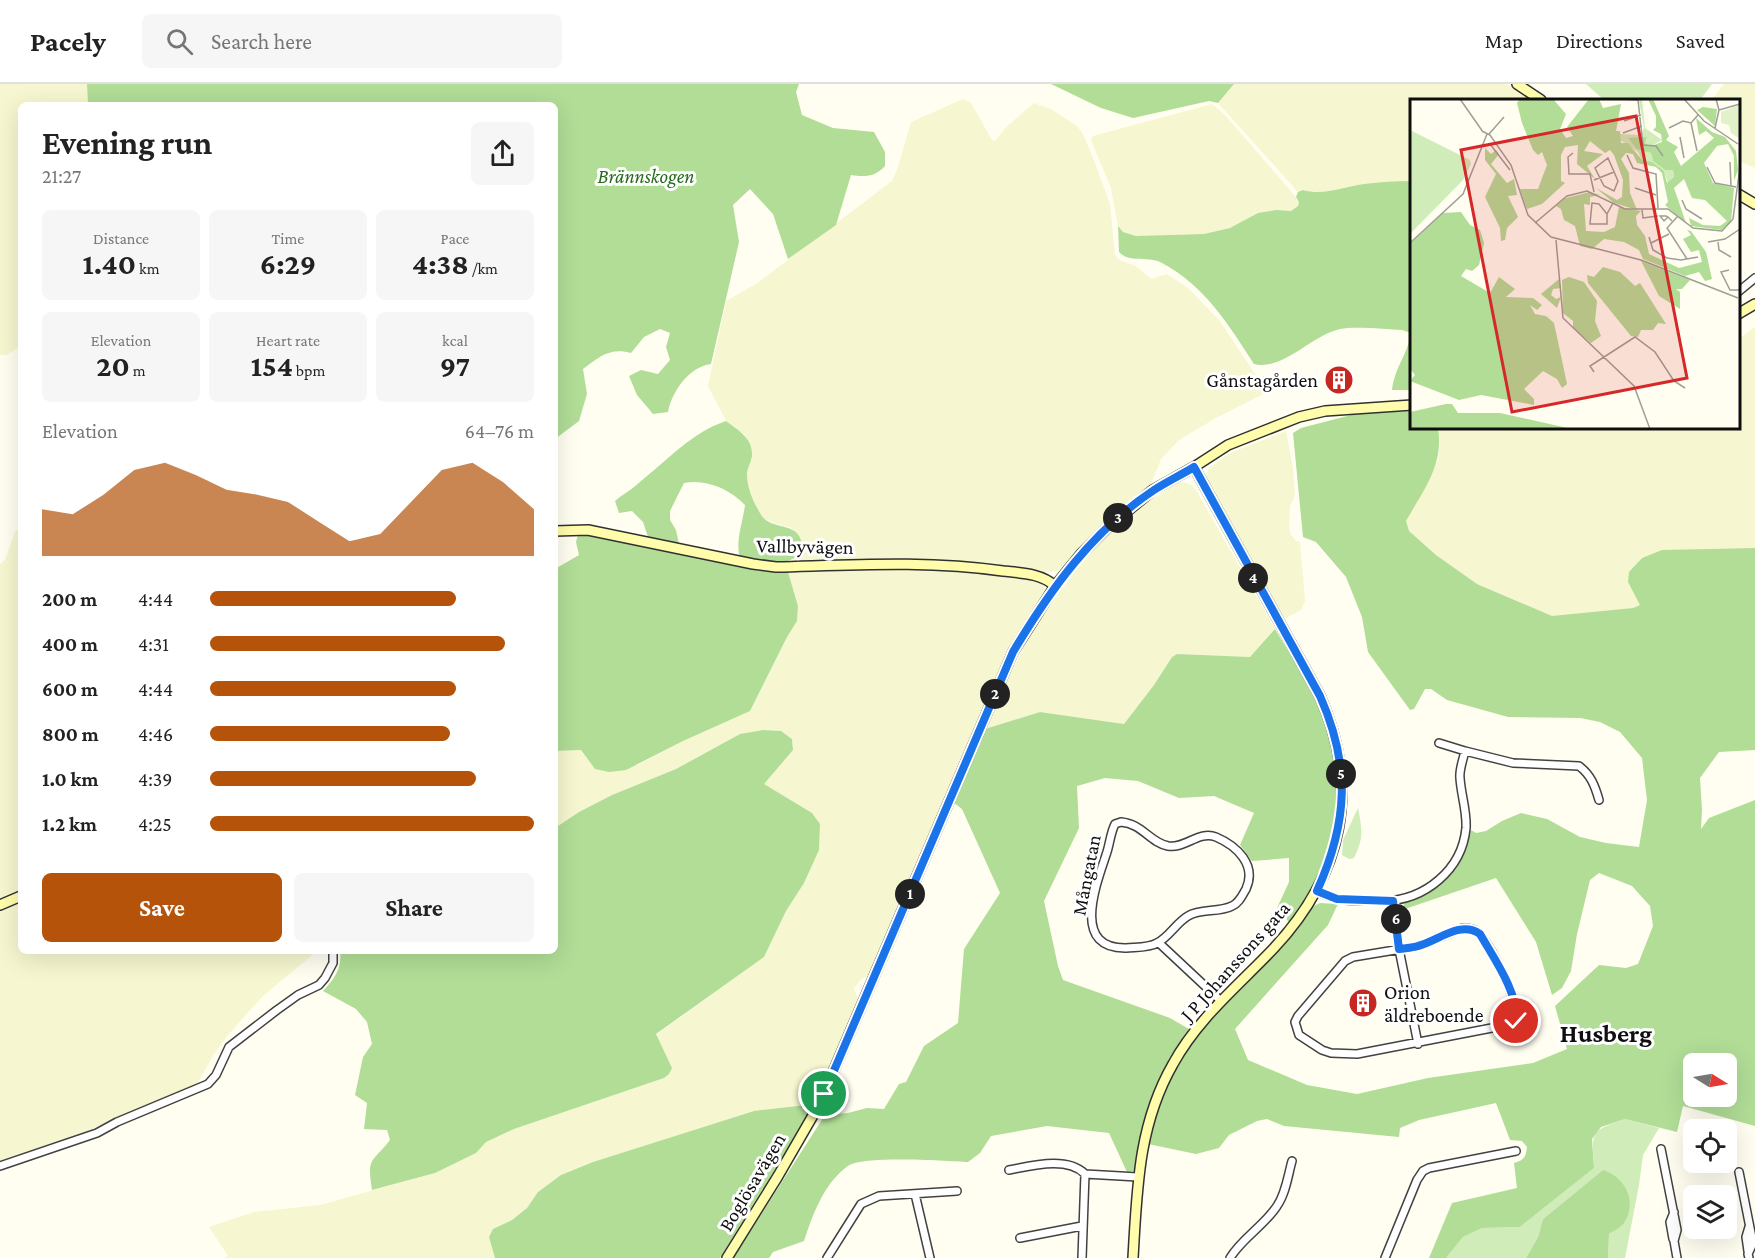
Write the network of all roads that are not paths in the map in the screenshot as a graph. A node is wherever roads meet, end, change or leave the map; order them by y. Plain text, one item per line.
1 (1516, 84) edge
2 (1539, 99) edge
3 (1740, 195) edge
4 (1755, 204) edge
5 (1755, 278) edge
6 (1740, 290) edge
7 (1754, 304) edge
8 (1740, 313) edge
9 (1410, 405) edge
10 (1194, 467) junction
11 (558, 531) edge
12 (1055, 586) junction
13 (1439, 743) dead end
14 (1464, 751) junction
15 (1599, 800) dead end
16 (1317, 891) junction
17 (18, 897) edge
18 (1393, 901) junction
19 (0, 905) edge
20 (1159, 943) junction
21 (1399, 949) junction
22 (333, 954) edge
23 (1221, 1001) junction
24 (1418, 1044) junction
25 (1661, 1149) dead end
26 (1516, 1151) dead end
27 (1292, 1161) dead end
28 (0, 1166) edge
29 (1009, 1170) dead end
30 (1739, 1172) dead end
31 (1085, 1174) junction
32 (1138, 1178) junction
33 (957, 1191) dead end
34 (915, 1194) junction
35 (1082, 1226) junction
36 (1020, 1238) dead end
37 (1749, 1256) edge
38 (827, 1257) edge
39 (727, 1258) edge
40 (930, 1258) edge
41 (1082, 1258) edge
42 (1133, 1258) edge
43 (1230, 1258) edge
44 (1385, 1258) edge
45 (1677, 1258) edge

1 - 2 street
3 - 4 street
5 - 6 street
7 - 8 street
9 - 10 street, Boglösavägen
10 - 12 street, Boglösavägen
10 - 16 street, J P Johanssons gata
11 - 12 street, Vallbyvägen
12 - 39 street, Boglösavägen
13 - 14 street
14 - 15 street
14 - 18 street
16 - 18 street
16 - 23 street, J P Johanssons gata
17 - 19 street
18 - 21 street
20 - 20 street, Mångatan
20 - 23 street
21 - 24 street
21 - 24 street
21 - 24 street
22 - 28 street
23 - 32 street, J P Johanssons gata
25 - 45 street
26 - 44 street
27 - 43 street
29 - 31 street
30 - 37 street
31 - 32 street
31 - 35 street
32 - 42 street, J P Johanssons gata
33 - 34 street
34 - 38 street
34 - 40 street
35 - 36 street
35 - 41 street

